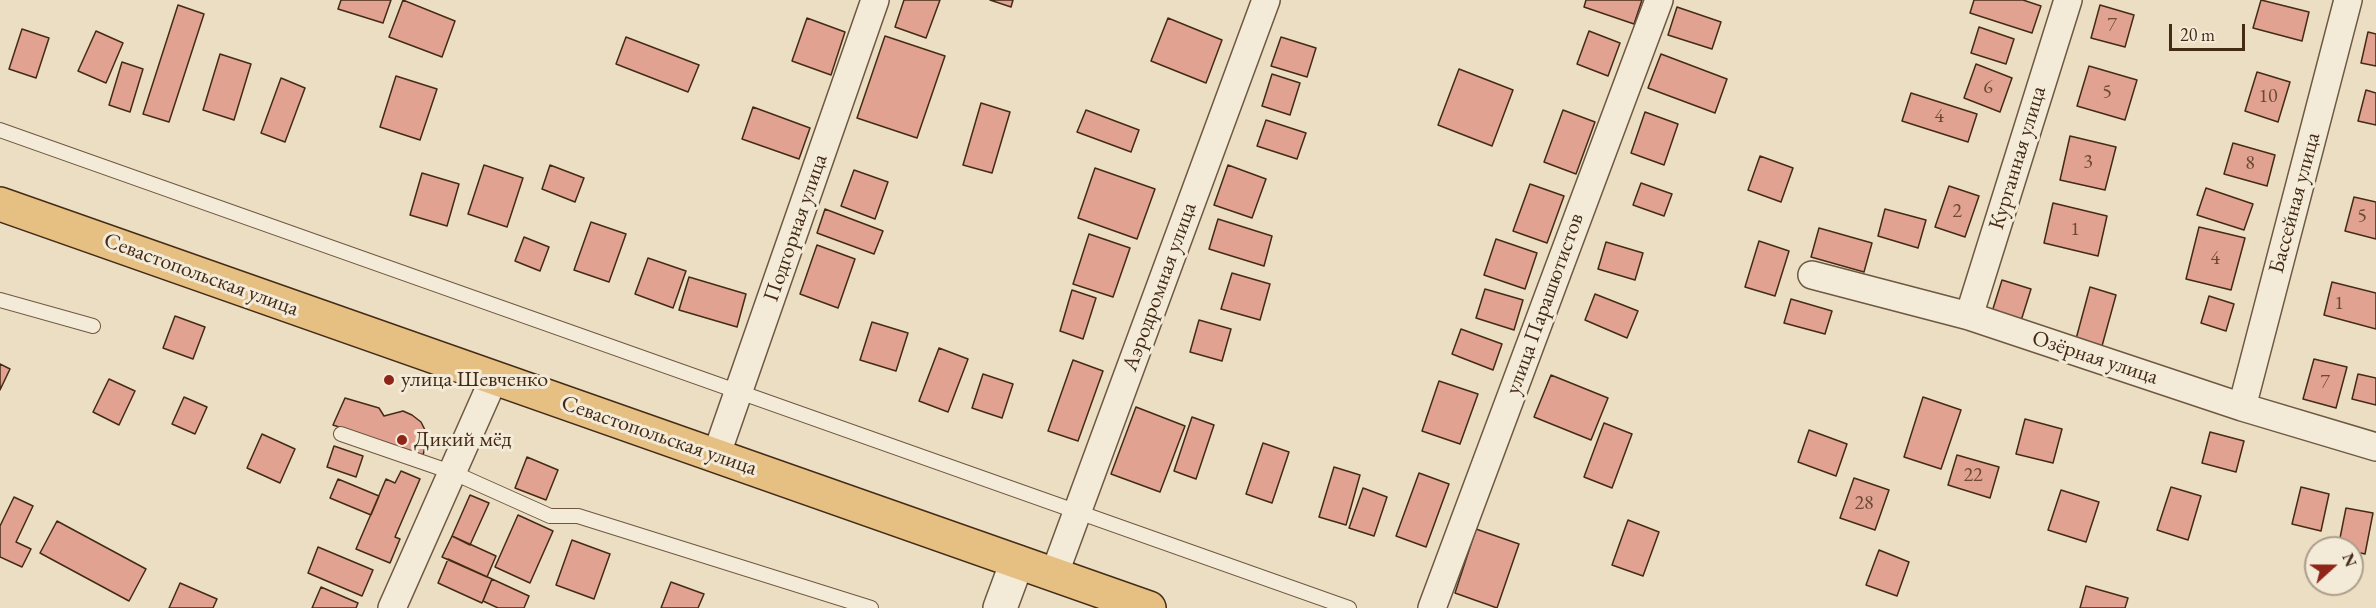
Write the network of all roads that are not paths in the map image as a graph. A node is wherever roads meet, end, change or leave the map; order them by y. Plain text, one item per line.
1 (875, 0) edge
2 (1266, 0) edge
3 (1659, 0) edge
4 (2068, 0) edge
5 (2348, 0) edge
6 (0, 130) edge
7 (0, 204) edge
8 (1812, 275) dead end
9 (0, 300) edge
10 (1969, 316) junction
11 (93, 326) dead end
12 (494, 378) junction
13 (739, 390) junction
14 (2242, 407) junction
15 (341, 434) dead end
16 (2376, 447) edge
17 (716, 456) junction
18 (454, 473) junction
19 (1077, 511) junction
20 (1017, 562) junction
21 (1054, 575) junction
22 (392, 608) edge
23 (871, 608) edge
24 (1000, 608) edge
25 (1149, 608) edge
26 (1349, 608) edge
27 (1432, 608) edge

1 - 13 street, Подгорная улица
2 - 19 street, Аэродромная улица
3 - 27 street, улица Парашютистов
4 - 10 street, Курганная улица
5 - 14 street, Бассейная улица
6 - 13 lane
7 - 12 main road, Севастопольская улица
8 - 10 street, Озёрная улица
9 - 11 lane
10 - 14 street, Озёрная улица
12 - 17 main road, Севастопольская улица
12 - 18 street
13 - 17 street, Подгорная улица
13 - 19 lane
14 - 16 street, Озёрная улица
15 - 18 lane
17 - 20 main road, Севастопольская улица
18 - 22 street
18 - 23 lane
19 - 21 street, Аэродромная улица
19 - 26 lane
20 - 21 main road, Севастопольская улица
20 - 24 street
21 - 25 main road, Севастопольская улица

